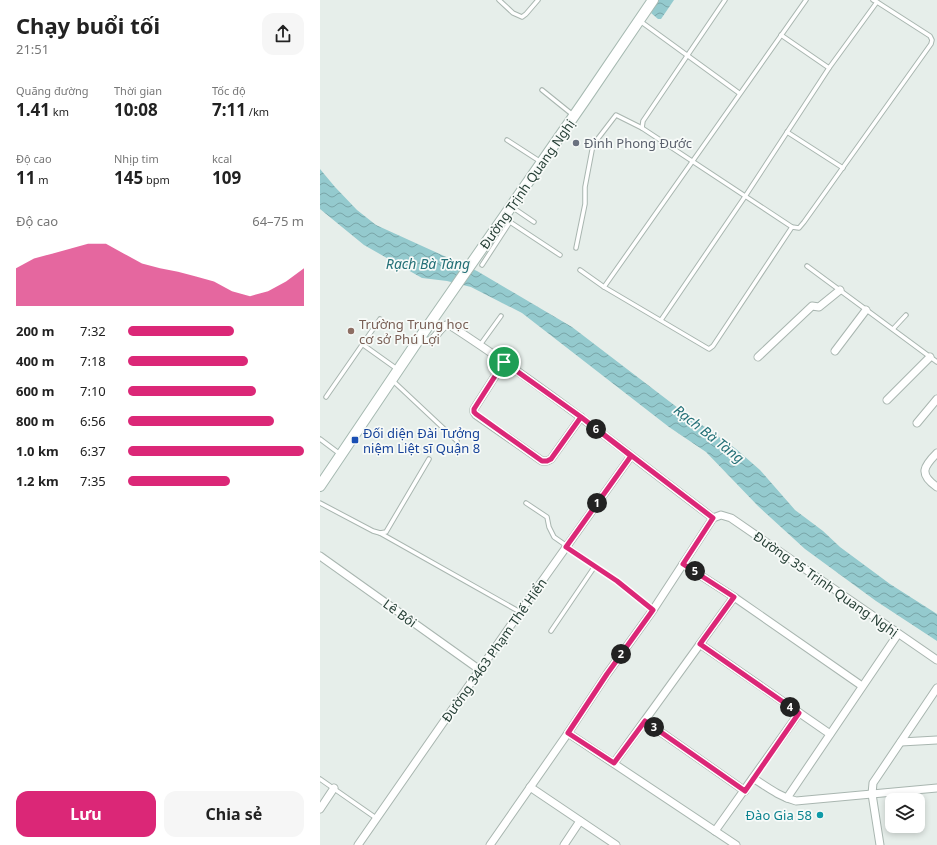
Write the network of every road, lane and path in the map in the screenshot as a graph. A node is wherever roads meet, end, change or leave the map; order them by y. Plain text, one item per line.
1 (498, 0) edge
2 (538, 0) edge
3 (653, 0) edge
4 (725, 0) edge
5 (806, 0) edge
6 (875, 1) edge
7 (639, 20) junction
8 (781, 35) junction
9 (688, 55) junction
10 (829, 68) junction
11 (542, 90) dead end
12 (739, 93) junction
13 (574, 116) junction
14 (642, 128) junction
15 (787, 132) junction
16 (507, 140) dead end
17 (692, 160) junction
18 (542, 162) junction
19 (843, 168) junction
20 (746, 195) junction
21 (509, 214) junction
22 (534, 222) dead end
23 (792, 227) junction
24 (576, 248) dead end
25 (560, 255) dead end
26 (807, 266) dead end
27 (580, 270) dead end
28 (604, 287) junction
29 (840, 290) junction
30 (866, 310) junction
31 (906, 315) dead end
32 (501, 316) dead end
33 (380, 319) dead end
34 (661, 320) junction
35 (893, 329) junction
36 (419, 339) junction
37 (362, 344) junction
38 (480, 345) junction
39 (836, 351) dead end
40 (758, 357) dead end
41 (930, 357) junction
42 (504, 362) junction
43 (937, 362) edge
44 (398, 369) junction
45 (391, 380) junction
46 (326, 397) dead end
47 (937, 399) edge
48 (887, 400) dead end
49 (581, 417) junction
50 (917, 423) dead end
51 (320, 439) edge
52 (457, 440) dead end
53 (937, 453) edge
54 (341, 455) junction
55 (631, 456) junction
56 (429, 459) dead end
57 (320, 486) edge
58 (937, 487) edge
59 (320, 503) edge
60 (526, 503) dead end
61 (713, 518) junction
62 (380, 533) junction
63 (566, 547) junction
64 (320, 556) edge
65 (683, 564) junction
66 (595, 566) junction
67 (734, 597) junction
68 (653, 610) junction
69 (520, 612) junction
70 (551, 631) dead end
71 (898, 634) junction
72 (700, 644) junction
73 (937, 660) edge
74 (480, 670) junction
75 (862, 686) junction
76 (937, 688) edge
77 (799, 713) junction
78 (645, 721) junction
79 (568, 733) junction
80 (830, 734) junction
81 (937, 740) edge
82 (902, 742) junction
83 (614, 763) junction
84 (753, 778) junction
85 (320, 779) edge
86 (530, 787) junction
87 (334, 788) junction
88 (937, 788) edge
89 (745, 791) junction
90 (872, 794) junction
91 (787, 798) junction
92 (320, 809) edge
93 (376, 818) junction
94 (580, 821) junction
95 (716, 831) junction
96 (358, 845) edge
97 (490, 845) edge
98 (564, 845) edge
99 (616, 845) edge
100 (736, 845) edge
101 (880, 845) edge

1 - 2 lane
3 - 7 main road, Đường Trịnh Quang Nghị
4 - 9 lane
5 - 8 lane
6 - 10 lane
6 - 19 lane
7 - 9 lane
7 - 13 main road, Đường Trịnh Quang Nghị
8 - 10 lane
8 - 12 lane
9 - 12 lane
9 - 14 lane
10 - 15 lane
11 - 13 lane
12 - 17 lane
13 - 18 main road, Đường Trịnh Quang Nghị
14 - 17 lane
14 - 24 lane
15 - 19 lane
15 - 20 lane
16 - 18 lane
17 - 20 lane
17 - 28 lane
18 - 21 main road, Đường Trịnh Quang Nghị
19 - 23 lane
20 - 23 lane
20 - 34 lane
21 - 22 lane
21 - 25 lane
21 - 36 main road, Đường Trịnh Quang Nghị
23 - 34 lane
26 - 29 lane
27 - 28 lane
28 - 34 lane
29 - 30 lane
29 - 40 street
30 - 35 lane
30 - 39 street
31 - 35 lane
32 - 38 lane
33 - 37 lane
35 - 41 lane
36 - 38 street
36 - 44 main road, Đường Trịnh Quang Nghị
37 - 44 lane
37 - 46 lane
38 - 42 street
41 - 43 lane
41 - 48 street
42 - 49 street
42 - 49 street
44 - 45 main road, Đường Trịnh Quang Nghị
45 - 52 lane
45 - 54 main road, Đường Trịnh Quang Nghị
47 - 50 street
49 - 55 street
51 - 54 lane
53 - 58 street
54 - 57 main road, Đường Trịnh Quang Nghị
55 - 61 street
55 - 63 street, Đường 3463 Phạm Thế Hiển
56 - 62 lane
59 - 62 lane
60 - 63 lane
61 - 65 street
61 - 71 street, Đường 35 Trịnh Quang Nghị
62 - 69 lane
63 - 66 lane
63 - 69 street, Đường 3463 Phạm Thế Hiển
64 - 74 street, Lê Bôi
65 - 67 street
65 - 68 street
66 - 68 lane
66 - 70 lane
67 - 72 street
67 - 75 street
68 - 79 street
69 - 74 street, Đường 3463 Phạm Thế Hiển
71 - 73 street, Đường 35 Trịnh Quang Nghị
71 - 75 street
72 - 77 street
72 - 78 street
74 - 93 street, Đường 3463 Phạm Thế Hiển
75 - 80 street
76 - 82 street
77 - 80 street
77 - 84 street
78 - 83 street
78 - 89 street
79 - 83 street
79 - 86 street
80 - 91 street
81 - 82 street
82 - 90 street
83 - 95 street
84 - 89 street
84 - 91 street
85 - 87 lane
86 - 94 street
86 - 97 street
87 - 92 street
87 - 93 lane
88 - 90 street
89 - 95 street
90 - 91 street
90 - 101 street
93 - 96 street, Đường 3463 Phạm Thế Hiển
94 - 98 street
94 - 99 street
95 - 100 street

